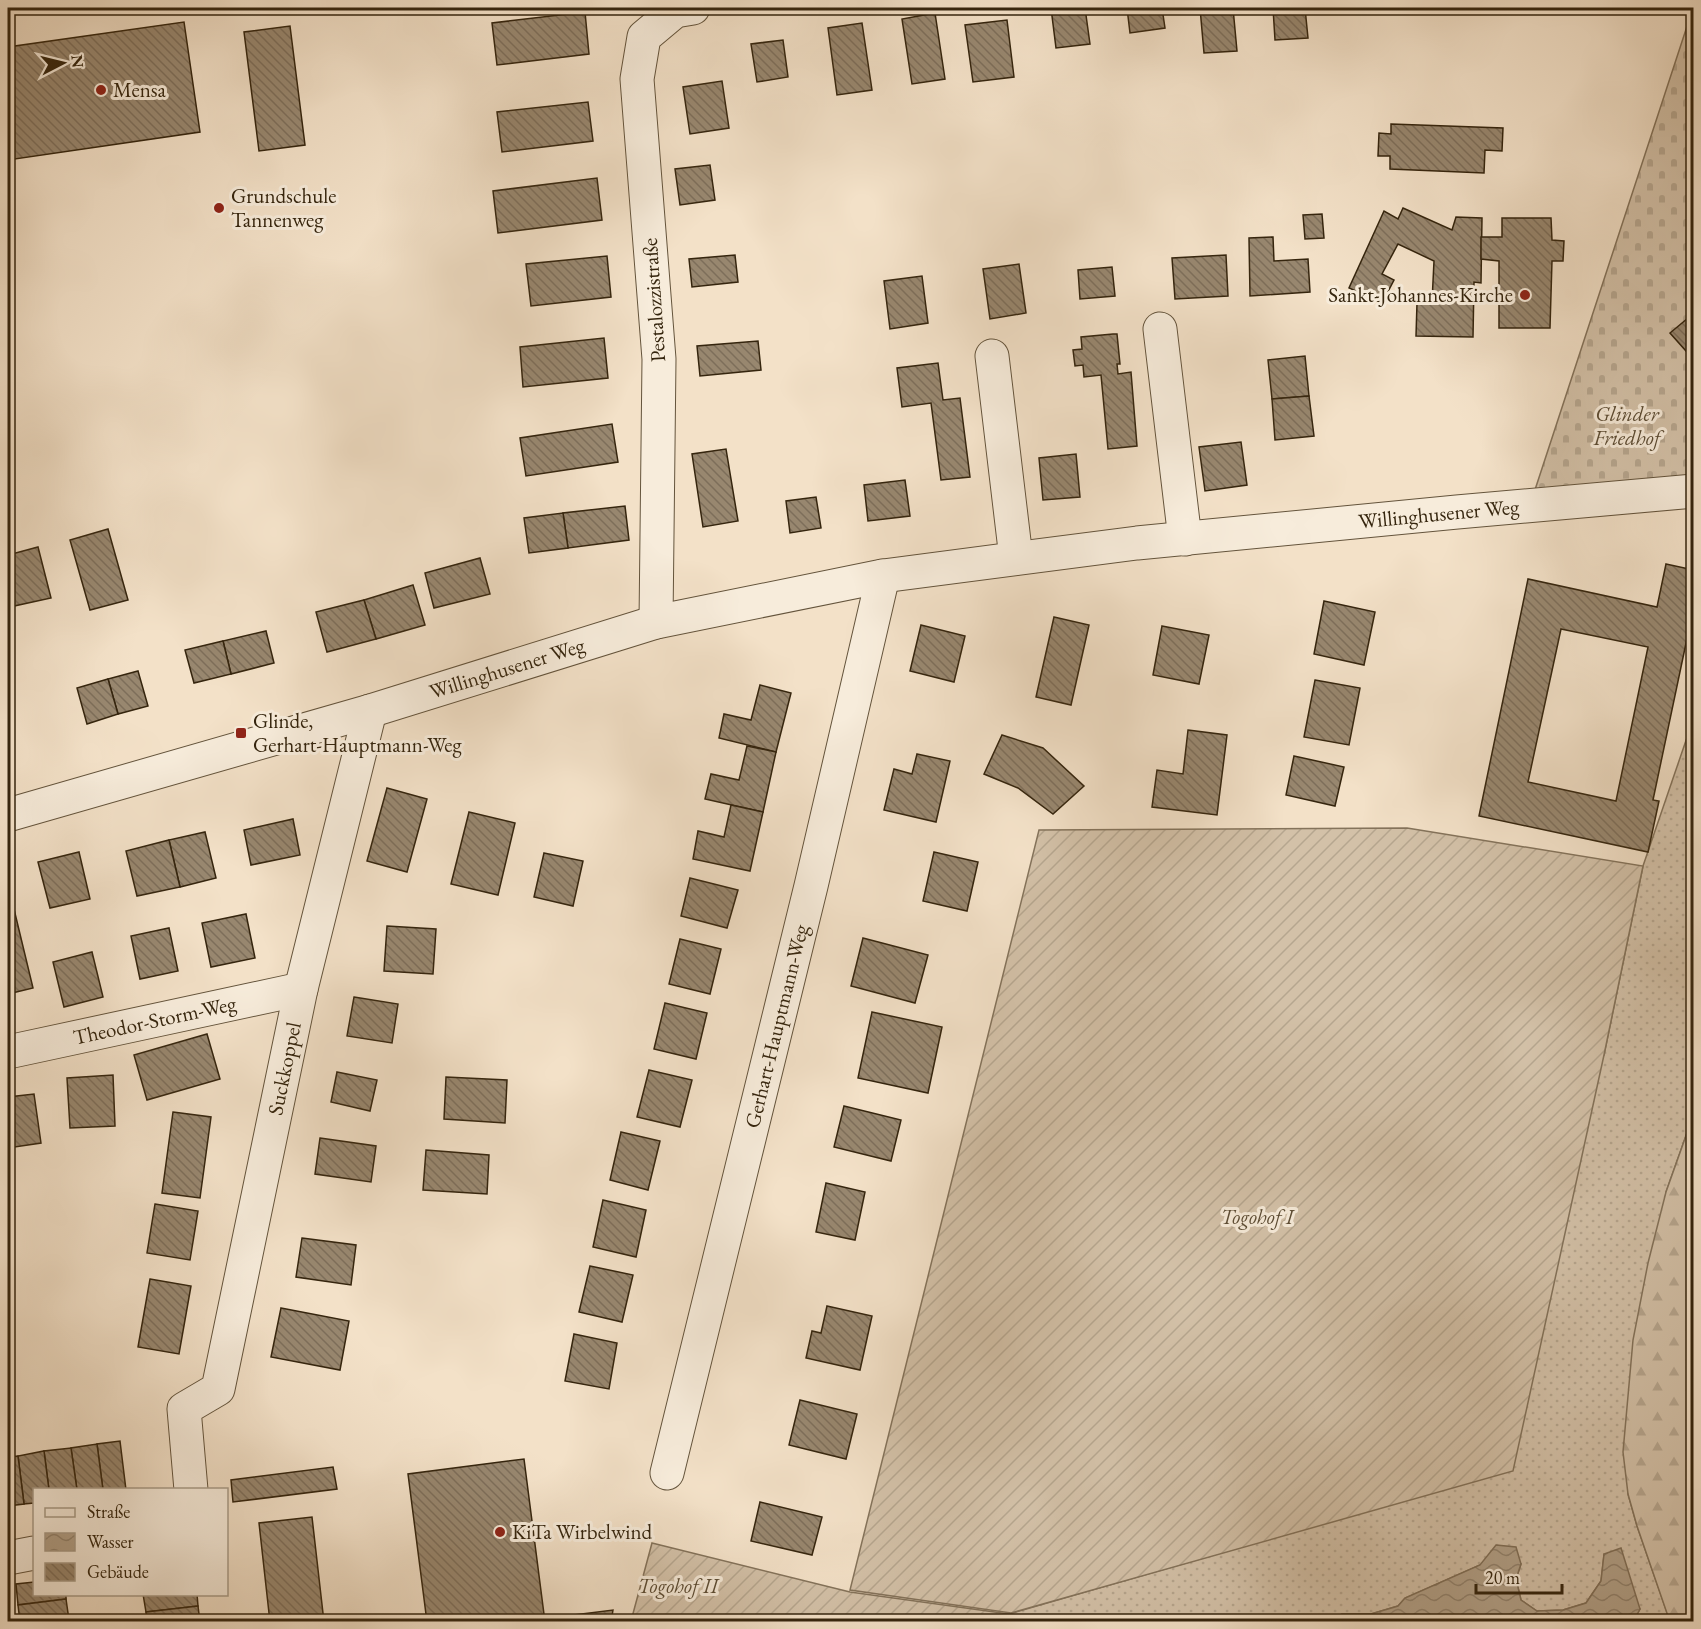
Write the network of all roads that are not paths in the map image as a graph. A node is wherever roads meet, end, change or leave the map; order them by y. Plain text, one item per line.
1 (693, 8) edge
2 (1160, 329) dead end
3 (992, 356) dead end
4 (1694, 491) edge
5 (1185, 539) junction
6 (1016, 558) junction
7 (883, 576) junction
8 (656, 622) junction
9 (370, 711) junction
10 (8, 815) edge
11 (302, 989) junction
12 (8, 1052) edge
13 (667, 1473) dead end
14 (191, 1488) edge
15 (33, 1553) edge
16 (8, 1558) edge

1 - 8 street, Pestalozzistraße
2 - 5 street
3 - 6 street
4 - 5 street, Willinghusener Weg
5 - 6 street, Willinghusener Weg
6 - 7 street, Willinghusener Weg
7 - 8 street, Willinghusener Weg
7 - 13 street, Gerhart-Hauptmann-Weg
8 - 9 street, Willinghusener Weg
9 - 10 street, Willinghusener Weg
9 - 11 street, Suckkoppel
11 - 12 street, Theodor-Storm-Weg
11 - 14 street, Suckkoppel
15 - 16 street

